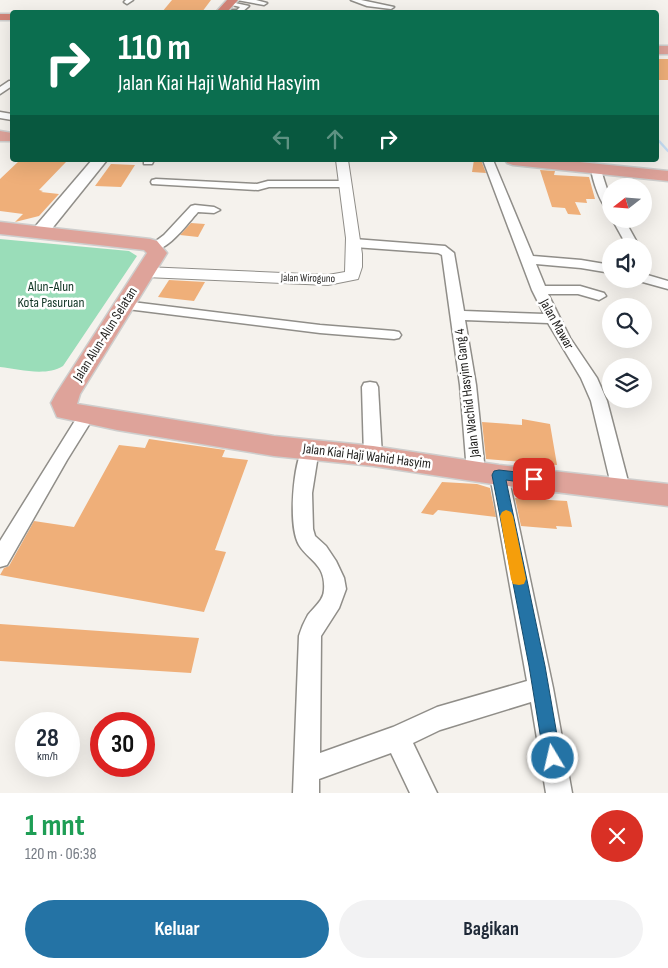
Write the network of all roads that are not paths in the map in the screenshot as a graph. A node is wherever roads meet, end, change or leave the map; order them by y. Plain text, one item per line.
1 (354, 0) edge
2 (264, 3) dead end
3 (237, 5) edge
4 (391, 6) edge
5 (98, 162) edge
6 (342, 162) edge
7 (489, 162) edge
8 (538, 162) edge
9 (596, 168) junction
10 (668, 176) edge
11 (156, 182) dead end
12 (345, 184) junction
13 (602, 189) edge
14 (214, 210) dead end
15 (0, 228) edge
16 (40, 232) junction
17 (354, 243) junction
18 (151, 260) junction
19 (528, 260) junction
20 (602, 268) edge
21 (652, 280) edge
22 (668, 285) edge
23 (539, 290) junction
24 (599, 296) dead end
25 (124, 305) junction
26 (458, 315) junction
27 (553, 319) junction
28 (394, 335) dead end
29 (370, 387) dead end
30 (77, 413) junction
31 (310, 449) junction
32 (373, 456) junction
33 (487, 473) junction
34 (621, 489) junction
35 (668, 495) edge
36 (0, 558) edge
37 (541, 688) junction
38 (397, 738) junction
39 (306, 782) edge
40 (424, 793) edge
41 (558, 793) edge

1 - 4 street
2 - 3 street
5 - 16 main road
6 - 12 street, Jalan Wiroguno
7 - 19 street, Jalan Mawar
8 - 9 main road
9 - 10 main road
9 - 13 street
11 - 12 street
12 - 17 street, Jalan Wiroguno
14 - 18 street
15 - 16 main road
16 - 18 main road
17 - 18 street, Jalan Wiroguno
17 - 26 street, Jalan Wachid Hasyim Gang 4
18 - 25 main road, Jalan Alun-Alun Selatan
19 - 20 street
19 - 23 street, Jalan Mawar
21 - 22 street
23 - 24 street
23 - 27 street, Jalan Mawar
25 - 28 street
25 - 30 main road, Jalan Alun-Alun Selatan
26 - 27 street
26 - 33 street, Jalan Wachid Hasyim Gang 4
27 - 34 street, Jalan Mawar
29 - 32 street
30 - 31 main road, Jalan Kiai Haji Wahid Hasyim
30 - 36 street
31 - 32 main road, Jalan Kiai Haji Wahid Hasyim
31 - 39 street
32 - 33 main road, Jalan Kiai Haji Wahid Hasyim
33 - 34 main road, Jalan Kiai Haji Wahid Hasyim
33 - 37 street, Jalan Wachid Hasyim Gang 4
34 - 35 main road, Jalan Kiai Haji Wahid Hasyim
37 - 38 street
37 - 41 street, Jalan Wachid Hasyim Gang 4
38 - 39 street
38 - 40 street

